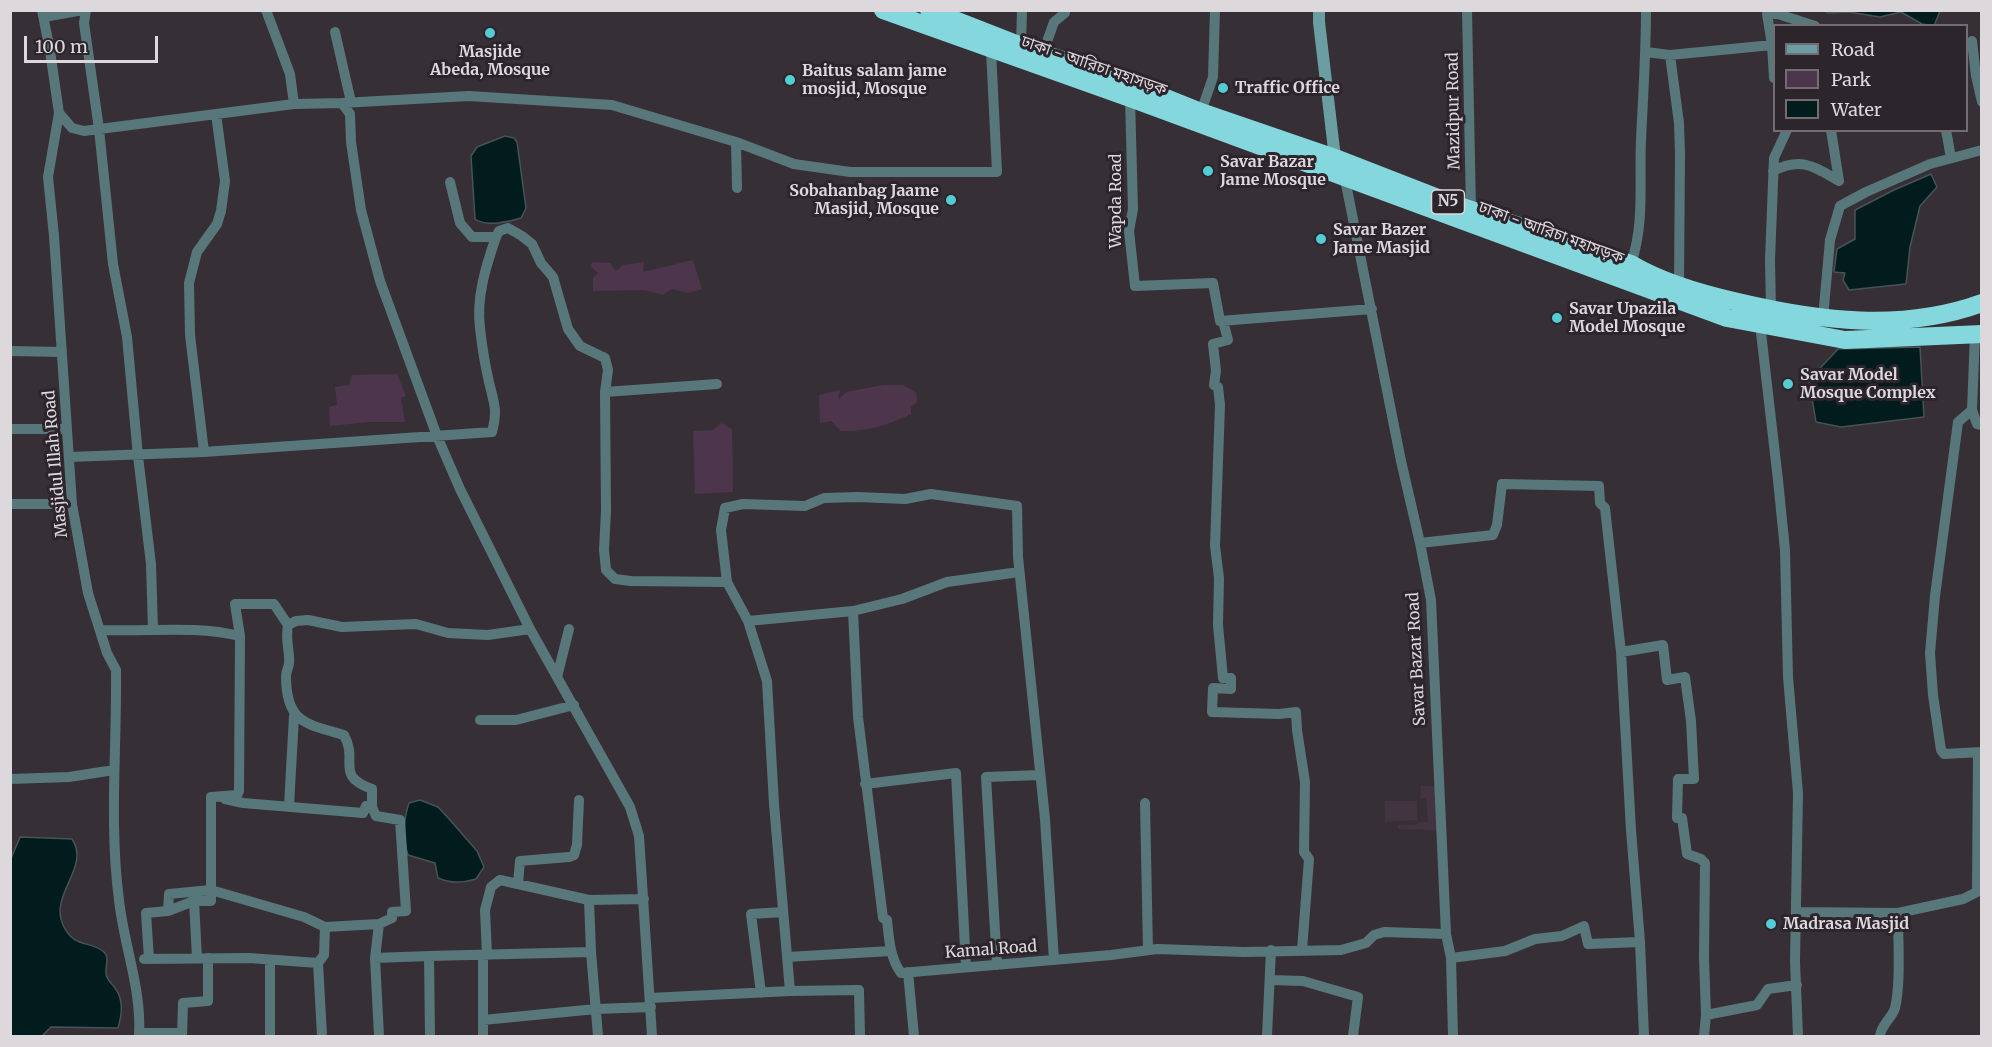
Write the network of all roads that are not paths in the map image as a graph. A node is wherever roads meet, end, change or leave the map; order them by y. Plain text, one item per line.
1 (85, 10) edge
2 (266, 10) edge
3 (883, 10) edge
4 (929, 10) edge
5 (1022, 10) edge
6 (1065, 10) edge
7 (1215, 10) edge
8 (1319, 10) edge
9 (1467, 10) edge
10 (1647, 10) edge
11 (43, 14) edge
12 (1809, 24) edge
13 (335, 33) dead end
14 (1973, 41) edge
15 (1772, 45) junction
16 (1021, 46) junction
17 (991, 50) junction
18 (1646, 52) junction
19 (1043, 53) junction
20 (1670, 55) junction
21 (1773, 62) edge
22 (1130, 98) junction
23 (1982, 102) edge
24 (347, 103) junction
25 (294, 104) junction
26 (1202, 112) junction
27 (58, 113) junction
28 (216, 114) junction
29 (99, 129) junction
30 (1786, 132) edge
31 (1831, 132) edge
32 (1946, 132) edge
33 (736, 142) junction
34 (1982, 150) edge
35 (1335, 158) junction
36 (1951, 159) junction
37 (1773, 171) junction
38 (1345, 179) junction
39 (450, 182) dead end
40 (737, 188) dead end
41 (1472, 210) junction
42 (496, 237) junction
43 (1631, 264) junction
44 (1679, 285) junction
45 (1982, 303) edge
46 (1372, 309) junction
47 (1765, 317) junction
48 (1823, 318) junction
49 (1223, 321) junction
50 (1978, 334) edge
51 (10, 351) edge
52 (62, 352) junction
53 (717, 384) dead end
54 (605, 392) junction
55 (1972, 410) junction
56 (1982, 425) edge
57 (10, 429) edge
58 (66, 429) junction
59 (437, 436) junction
60 (204, 452) junction
61 (138, 456) junction
62 (69, 457) junction
63 (10, 504) edge
64 (72, 504) junction
65 (1420, 543) junction
66 (1019, 572) junction
67 (727, 582) junction
68 (853, 611) junction
69 (748, 621) junction
70 (288, 625) junction
71 (530, 629) junction
72 (569, 629) dead end
73 (100, 630) junction
74 (153, 630) junction
75 (240, 636) junction
76 (1621, 652) junction
77 (557, 677) junction
78 (574, 705) junction
79 (294, 716) junction
80 (480, 720) dead end
81 (1980, 752) edge
82 (114, 770) junction
83 (1040, 775) junction
84 (10, 779) edge
85 (866, 784) junction
86 (211, 797) junction
87 (579, 800) dead end
88 (1145, 803) dead end
89 (289, 806) junction
90 (372, 807) junction
91 (518, 884) junction
92 (211, 890) junction
93 (644, 899) junction
94 (589, 900) junction
95 (194, 902) junction
96 (168, 911) junction
97 (783, 912) junction
98 (1796, 912) junction
99 (1898, 913) junction
100 (379, 924) junction
101 (325, 927) junction
102 (1446, 934) junction
103 (1640, 942) junction
104 (1148, 950) junction
105 (1271, 950) junction
106 (1302, 950) junction
107 (891, 951) junction
108 (591, 952) junction
109 (485, 955) junction
110 (429, 956) junction
111 (787, 957) junction
112 (202, 958) junction
113 (375, 958) junction
114 (1451, 958) junction
115 (270, 960) junction
116 (1054, 960) junction
117 (318, 963) junction
118 (997, 965) junction
119 (966, 967) junction
120 (908, 972) junction
121 (1270, 980) junction
122 (1797, 985) junction
123 (790, 991) junction
124 (761, 993) junction
125 (650, 1003) junction
126 (596, 1009) junction
127 (1707, 1015) junction
128 (483, 1020) junction
129 (139, 1035) edge
130 (182, 1035) edge
131 (270, 1036) edge
132 (322, 1036) edge
133 (379, 1036) edge
134 (430, 1036) edge
135 (483, 1036) edge
136 (598, 1036) edge
137 (652, 1036) edge
138 (860, 1036) edge
139 (910, 1036) edge
140 (1267, 1036) edge
141 (1353, 1036) edge
142 (1453, 1036) edge
143 (1644, 1036) edge
144 (1704, 1036) edge
145 (1798, 1036) edge
146 (1880, 1036) edge

1 - 11 street
1 - 29 street
2 - 25 street
3 - 17 highway, ঢাকা - আরিচা মহাসড়ক / N5
4 - 16 highway, ঢাকা - আরিচা মহাসড়ক / N5
5 - 16 street
6 - 19 street
7 - 26 street
8 - 35 street
9 - 41 street, Mazidpur Road
10 - 18 street
11 - 27 street, Masjidul Illah Road
12 - 15 street
13 - 24 street
14 - 23 street
15 - 20 street
15 - 21 street
16 - 19 highway, ঢাকা - আরিচা মহাসড়ক / N5
17 - 22 highway, ঢাকা - আরিচা মহাসড়ক / N5
17 - 33 street
18 - 20 street
18 - 43 street
19 - 26 highway, ঢাকা - আরিচা মহাসড়ক / N5
20 - 44 street
22 - 38 highway, ঢাকা - আরিচা মহাসড়ক / N5
22 - 49 street, Wapda Road
24 - 25 street
24 - 33 street
24 - 59 street
25 - 28 street
26 - 35 highway, ঢাকা - আরিচা মহাসড়ক / N5
27 - 29 street
27 - 52 street, Masjidul Illah Road
28 - 29 street
28 - 60 street
29 - 61 street
30 - 37 street
31 - 37 street
32 - 36 street
33 - 40 street
34 - 36 street
35 - 41 highway, ঢাকা - আরিচা মহাসড়ক / N5
36 - 48 street
37 - 47 street
38 - 46 street, Savar Bazar Road
38 - 47 highway, ঢাকা - আরিচা মহাসড়ক / N5
39 - 42 street
41 - 43 highway, ঢাকা - আরিচা মহাসড়ক / N5
42 - 54 street
42 - 59 street
43 - 44 highway, ঢাকা - আরিচা মহাসড়ক / N5
44 - 47 highway, ঢাকা - আরিচা মহাসড়ক / N5
45 - 48 highway, ঢাকা - আরিচা মহাসড়ক / N5
46 - 49 street
46 - 65 street, Savar Bazar Road
47 - 48 highway, ঢাকা - আরিচা মহাসড়ক / N5
47 - 50 highway, ঢাকা - আরিচা মহাসড়ক / N5
47 - 98 street
49 - 106 street
50 - 55 street
51 - 52 street
52 - 58 street, Masjidul Illah Road
53 - 54 street
54 - 67 street
55 - 56 street
55 - 81 street
57 - 58 street
58 - 62 street, Masjidul Illah Road
59 - 60 street
59 - 71 street
60 - 61 street
61 - 62 street
61 - 74 street
62 - 64 street, Masjidul Illah Road
63 - 64 street
64 - 73 street, Masjidul Illah Road
65 - 76 street
65 - 102 street, Savar Bazar Road
66 - 67 street
66 - 68 street
66 - 83 street
67 - 69 street
68 - 69 street
68 - 85 street
69 - 97 street
70 - 71 street
70 - 75 street
70 - 79 street
71 - 77 street
72 - 77 street
73 - 74 street
73 - 82 street, Masjidul Illah Road
74 - 75 street
75 - 86 street
76 - 103 street
76 - 127 street
77 - 78 street
78 - 80 street
78 - 93 street
79 - 89 street
79 - 90 street
81 - 99 street
82 - 84 street
82 - 129 street, Masjidul Illah Road
83 - 116 street
83 - 118 street
85 - 107 street
85 - 119 street
86 - 89 street
86 - 92 street
87 - 91 street
88 - 104 street
89 - 90 street
90 - 100 street
91 - 94 street
91 - 109 street
92 - 95 street
92 - 96 street
92 - 101 street
93 - 94 street
93 - 125 street
94 - 108 street
95 - 96 street
95 - 112 street
96 - 112 street
97 - 111 street
97 - 124 street
98 - 99 street
98 - 122 street
99 - 146 street
100 - 101 street
100 - 113 street
101 - 117 street
102 - 106 street, Kamal Road
102 - 114 street, Savar Bazar Road
103 - 114 street
103 - 143 street
104 - 105 street, Kamal Road
104 - 116 street, Kamal Road
105 - 106 street, Kamal Road
105 - 121 street
107 - 111 street
107 - 120 street
108 - 109 street
108 - 126 street
109 - 110 street
109 - 128 street
110 - 113 street
110 - 134 street
111 - 123 street
112 - 115 street
112 - 130 street
113 - 133 street
114 - 142 street, Savar Bazar Road
115 - 117 street
115 - 131 street
116 - 118 street, Kamal Road
117 - 132 street
118 - 119 street, Kamal Road
119 - 120 street, Kamal Road
120 - 139 street
121 - 140 street
121 - 141 street
122 - 127 street
122 - 145 street
123 - 124 street
123 - 138 street
124 - 125 street
125 - 126 street
125 - 137 street
126 - 128 street
126 - 136 street
127 - 144 street
128 - 135 street
129 - 130 street

